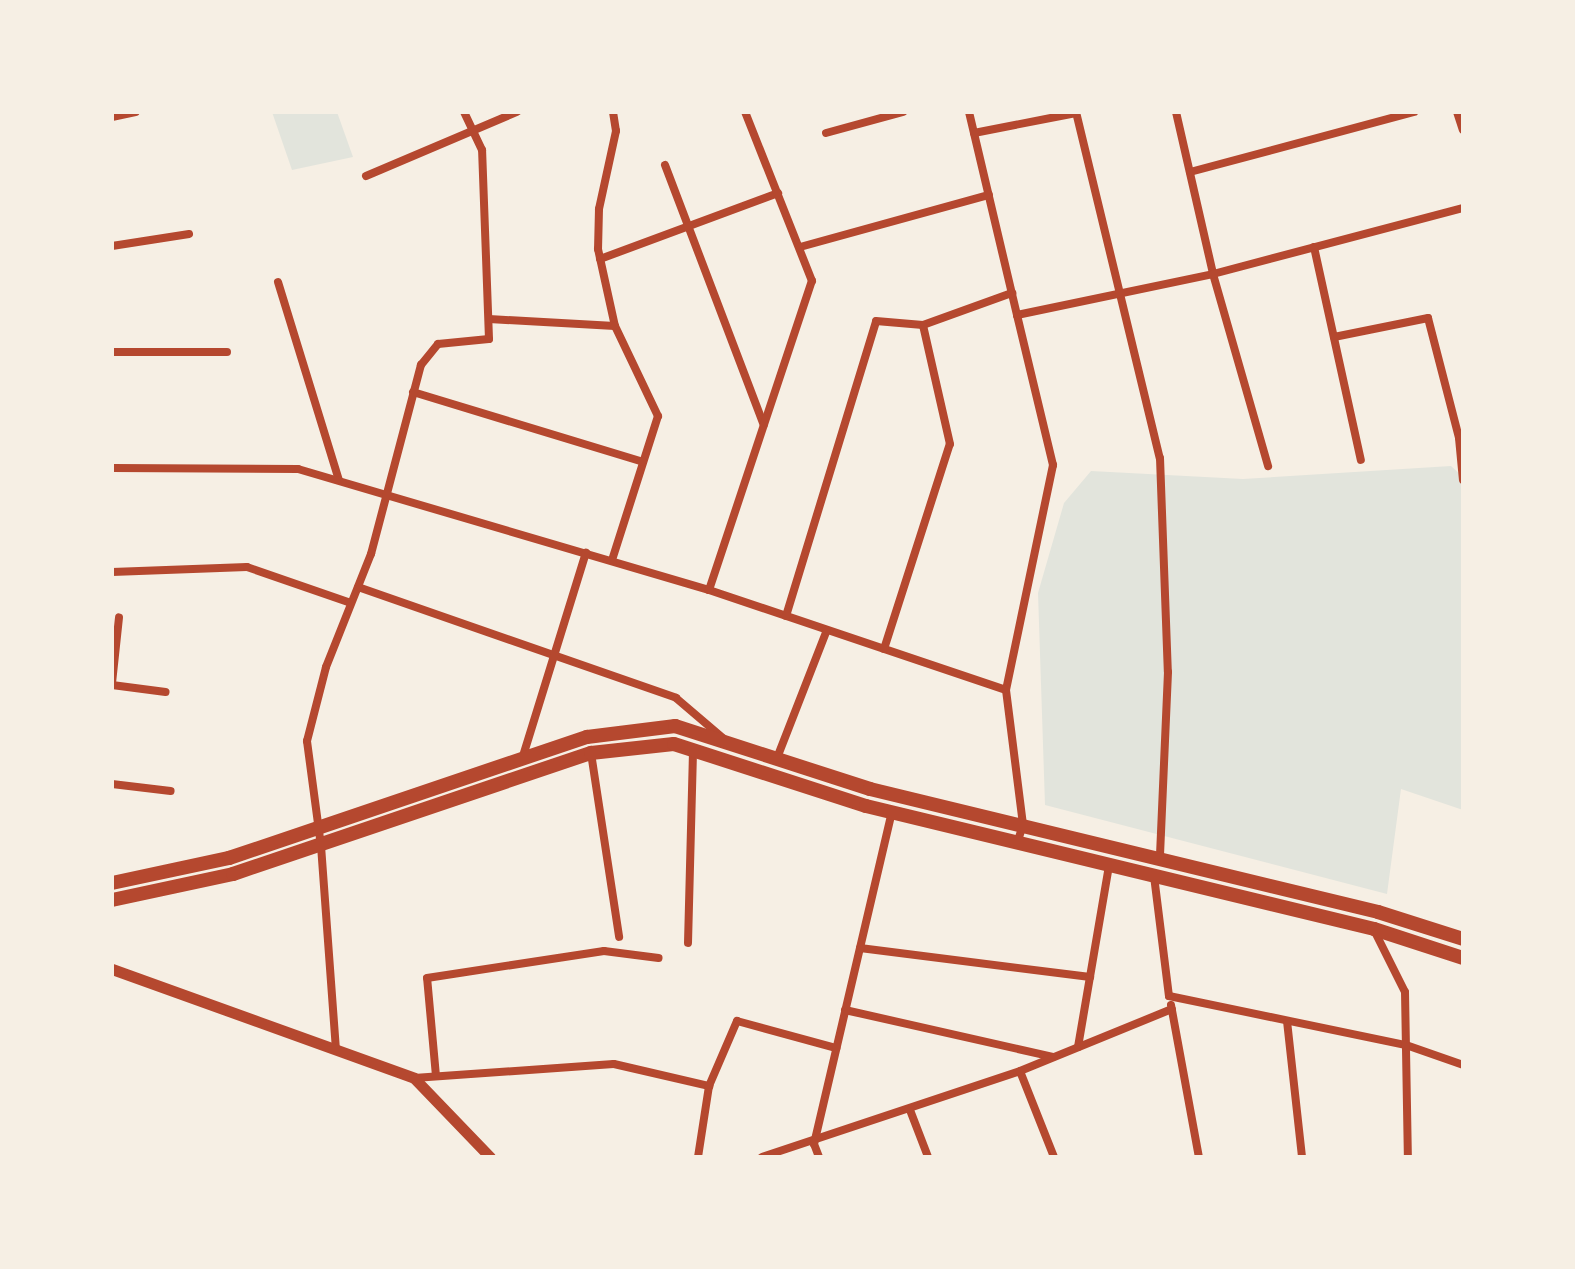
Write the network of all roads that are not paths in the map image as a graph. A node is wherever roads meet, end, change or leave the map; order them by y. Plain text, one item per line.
1 (135, 112) edge
2 (464, 112) edge
3 (517, 112) edge
4 (613, 112) edge
5 (745, 112) edge
6 (903, 112) edge
7 (969, 112) edge
8 (1176, 112) edge
9 (1414, 112) edge
10 (1457, 112) edge
11 (1076, 113) edge
12 (112, 117) edge
13 (1463, 130) edge
14 (474, 132) junction
15 (826, 133) dead end
16 (974, 133) junction
17 (665, 165) dead end
18 (1190, 172) junction
19 (366, 176) dead end
20 (778, 193) junction
21 (989, 195) junction
22 (1463, 208) edge
23 (689, 228) junction
24 (189, 234) dead end
25 (112, 246) edge
26 (800, 247) junction
27 (1314, 247) junction
28 (600, 259) junction
29 (1213, 274) junction
30 (278, 282) dead end
31 (1012, 293) junction
32 (1120, 294) junction
33 (1017, 315) junction
34 (489, 319) junction
35 (923, 325) junction
36 (615, 326) junction
37 (1334, 337) junction
38 (112, 352) edge
39 (227, 352) dead end
40 (413, 392) junction
41 (764, 426) junction
42 (1361, 460) dead end
43 (643, 462) junction
44 (1268, 466) dead end
45 (112, 468) edge
46 (339, 480) junction
47 (1463, 480) edge
48 (386, 492) junction
49 (586, 553) junction
50 (612, 560) junction
51 (112, 572) edge
52 (358, 587) junction
53 (709, 590) junction
54 (351, 603) junction
55 (786, 616) junction
56 (119, 617) dead end
57 (827, 630) junction
58 (884, 649) junction
59 (554, 655) junction
60 (112, 684) edge
61 (1006, 690) junction
62 (166, 692) dead end
63 (726, 741) junction
64 (693, 749) junction
65 (591, 753) junction
66 (523, 756) junction
67 (777, 758) junction
68 (112, 784) edge
69 (171, 791) dead end
70 (892, 812) junction
71 (1023, 825) junction
72 (319, 829) junction
73 (1017, 843) junction
74 (321, 846) junction
75 (1160, 858) junction
76 (1109, 865) junction
77 (1154, 876) junction
78 (112, 883) edge
79 (112, 900) edge
80 (1374, 929) junction
81 (1461, 934) edge
82 (619, 937) dead end
83 (688, 943) dead end
84 (860, 948) junction
85 (659, 958) dead end
86 (1463, 958) edge
87 (112, 969) edge
88 (1090, 977) junction
89 (1169, 996) junction
90 (1172, 1009) junction
91 (845, 1010) junction
92 (1287, 1021) junction
93 (1406, 1045) junction
94 (1078, 1047) junction
95 (836, 1048) junction
96 (336, 1050) junction
97 (1053, 1057) junction
98 (1463, 1065) edge
99 (1020, 1071) junction
100 (436, 1076) junction
101 (414, 1078) junction
102 (709, 1086) junction
103 (910, 1110) junction
104 (814, 1144) junction
105 (490, 1157) edge
106 (698, 1157) edge
107 (762, 1157) edge
108 (819, 1157) edge
109 (928, 1157) edge
110 (1054, 1157) edge
111 (1199, 1157) edge
112 (1302, 1157) edge
113 (1408, 1157) edge

1 - 12 street
2 - 14 street
3 - 14 street
4 - 28 street
5 - 20 street
6 - 15 street
7 - 16 street
8 - 18 street
9 - 18 street
10 - 13 street
11 - 16 street
11 - 32 street
14 - 19 street
14 - 34 street
16 - 21 street
17 - 23 street
18 - 29 street
20 - 23 street
20 - 26 street
21 - 26 street
21 - 31 street
22 - 27 street
23 - 28 street
23 - 41 street
24 - 25 street
26 - 41 street
27 - 29 street
27 - 37 street
28 - 36 street
29 - 32 street
29 - 44 street
30 - 46 street
31 - 33 street
31 - 35 street
32 - 33 street
32 - 75 street
33 - 61 street
34 - 36 street
34 - 40 street
35 - 55 street
35 - 58 street
36 - 43 street
37 - 42 street
37 - 47 street
38 - 39 street
40 - 43 street
40 - 48 street
41 - 53 street
43 - 50 street
45 - 46 street
46 - 48 street
48 - 49 street
48 - 52 street
49 - 50 street
49 - 59 street
50 - 53 street
51 - 54 street
52 - 54 street
52 - 59 street
53 - 55 street
54 - 72 street
55 - 57 street
56 - 60 street
57 - 58 street
57 - 67 street
58 - 61 street
59 - 63 street
59 - 66 street
60 - 62 street
61 - 71 street
63 - 66 highway
63 - 67 highway
64 - 65 highway
64 - 70 highway
64 - 83 street
65 - 74 highway
65 - 82 street
66 - 72 highway
67 - 71 highway
68 - 69 street
70 - 73 highway
70 - 84 street
71 - 73 street
71 - 75 highway
72 - 74 street
72 - 78 highway
73 - 76 highway
74 - 79 highway
74 - 96 street
75 - 81 highway
76 - 77 highway
76 - 88 street
77 - 80 highway
77 - 89 street
80 - 86 highway
80 - 93 street
84 - 88 street
84 - 91 street
85 - 100 street
87 - 96 street
88 - 94 street
89 - 90 street
89 - 92 street
90 - 94 street
90 - 111 street
91 - 95 street
91 - 97 street
92 - 93 street
92 - 112 street
93 - 98 street
93 - 113 street
94 - 97 street
95 - 102 street
95 - 104 street
96 - 101 street
97 - 99 street
99 - 103 street
99 - 110 street
100 - 101 street
100 - 102 street
101 - 105 street
102 - 106 street
103 - 104 street
103 - 109 street
104 - 107 street
104 - 108 street

